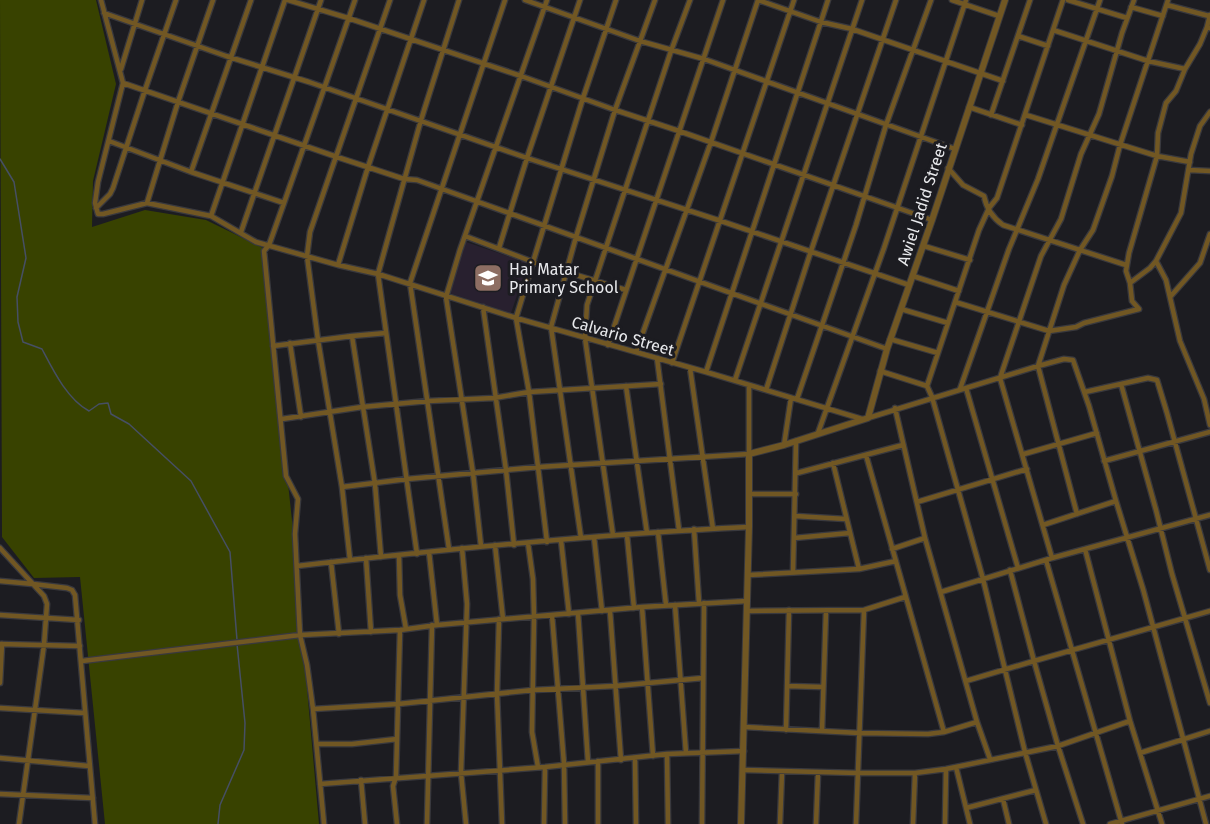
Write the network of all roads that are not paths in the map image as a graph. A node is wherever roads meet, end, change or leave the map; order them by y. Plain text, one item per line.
1 (101, 0) edge
2 (142, 0) edge
3 (176, 0) edge
4 (213, 0) edge
5 (251, 0) edge
6 (286, 0) edge
7 (321, 0) edge
8 (355, 0) edge
9 (390, 0) edge
10 (424, 0) edge
11 (459, 0) edge
12 (505, 0) edge
13 (525, 0) edge
14 (547, 0) edge
15 (580, 0) edge
16 (616, 0) edge
17 (655, 0) edge
18 (690, 0) edge
19 (723, 0) edge
20 (794, 0) edge
21 (828, 0) edge
22 (862, 0) edge
23 (896, 0) edge
24 (931, 0) edge
25 (952, 0) edge
26 (1005, 0) edge
27 (1030, 0) edge
28 (1063, 0) edge
29 (1068, 0) edge
30 (1100, 0) edge
31 (1134, 0) edge
32 (966, 2) edge
33 (1168, 2) edge
34 (544, 7) junction
35 (1131, 7) junction
36 (1097, 9) junction
37 (318, 10) junction
38 (790, 11) junction
39 (104, 14) junction
40 (1210, 15) edge
41 (999, 16) junction
42 (1163, 16) junction
43 (576, 17) junction
44 (348, 18) junction
45 (1127, 18) junction
46 (821, 22) junction
47 (135, 23) junction
48 (1208, 27) edge
49 (380, 28) junction
50 (606, 28) junction
51 (852, 29) junction
52 (1053, 30) junction
53 (165, 34) junction
54 (1018, 36) junction
55 (411, 39) junction
56 (882, 39) junction
57 (640, 40) junction
58 (1087, 41) junction
59 (198, 45) junction
60 (1048, 46) junction
61 (1117, 50) junction
62 (442, 51) junction
63 (671, 51) junction
64 (912, 51) junction
65 (232, 58) junction
66 (704, 59) junction
67 (1148, 61) junction
68 (945, 62) junction
69 (483, 64) junction
70 (262, 66) junction
71 (1185, 69) junction
72 (735, 70) junction
73 (120, 72) junction
74 (981, 72) junction
75 (521, 76) junction
76 (294, 78) junction
77 (1003, 81) junction
78 (123, 82) junction
79 (767, 82) junction
80 (552, 87) junction
81 (325, 88) junction
82 (145, 90) junction
83 (799, 92) junction
84 (583, 98) junction
85 (357, 99) junction
86 (178, 102) junction
87 (828, 103) junction
88 (969, 107) junction
89 (387, 110) junction
90 (615, 110) junction
91 (1210, 112) edge
92 (211, 114) junction
93 (858, 114) junction
94 (991, 115) junction
95 (1026, 115) junction
96 (420, 120) junction
97 (648, 122) junction
98 (1056, 124) junction
99 (242, 125) junction
100 (886, 125) junction
101 (1022, 125) junction
102 (679, 131) junction
103 (460, 135) junction
104 (275, 136) junction
105 (1090, 136) junction
106 (920, 138) junction
107 (109, 141) junction
108 (711, 142) junction
109 (305, 145) junction
110 (1120, 145) junction
111 (125, 148) junction
112 (496, 148) junction
113 (955, 149) junction
114 (742, 154) junction
115 (1157, 156) junction
116 (337, 157) junction
117 (527, 158) junction
118 (160, 160) junction
119 (1190, 162) junction
120 (774, 164) junction
121 (368, 167) junction
122 (948, 168) junction
123 (561, 169) junction
124 (1189, 170) junction
125 (1210, 171) edge
126 (191, 172) junction
127 (802, 175) junction
128 (404, 178) junction
129 (594, 180) junction
130 (224, 183) junction
131 (833, 186) junction
132 (441, 188) junction
133 (624, 190) junction
134 (254, 193) junction
135 (864, 197) junction
136 (657, 200) junction
137 (477, 202) junction
138 (147, 203) junction
139 (284, 203) junction
140 (897, 207) junction
141 (95, 208) junction
142 (988, 208) junction
143 (687, 211) junction
144 (510, 214) junction
145 (211, 216) junction
146 (932, 220) junction
147 (721, 221) junction
148 (545, 226) junction
149 (1016, 230) junction
150 (241, 232) junction
151 (751, 232) junction
152 (1210, 234) edge
153 (465, 236) junction
154 (576, 237) junction
155 (1049, 240) junction
156 (781, 241) junction
157 (268, 245) junction
158 (606, 246) junction
159 (924, 246) junction
160 (499, 248) junction
161 (1080, 250) junction
162 (811, 251) junction
163 (307, 256) junction
164 (637, 257) junction
165 (970, 260) junction
166 (842, 261) junction
167 (1156, 261) junction
168 (533, 262) junction
169 (338, 265) junction
170 (1126, 265) junction
171 (667, 269) junction
172 (566, 271) junction
173 (875, 272) junction
174 (378, 274) junction
175 (913, 276) junction
176 (596, 281) junction
177 (701, 281) junction
178 (410, 283) junction
179 (1130, 283) junction
180 (909, 285) junction
181 (626, 290) junction
182 (959, 291) junction
183 (731, 292) junction
184 (446, 297) junction
185 (1170, 297) junction
186 (955, 302) junction
187 (759, 304) junction
188 (483, 306) junction
189 (901, 309) junction
190 (988, 312) junction
191 (790, 314) junction
192 (516, 318) junction
193 (1017, 321) junction
194 (948, 323) junction
195 (821, 326) junction
196 (551, 327) junction
197 (1049, 331) junction
198 (386, 333) junction
199 (352, 336) junction
200 (853, 337) junction
201 (585, 338) junction
202 (890, 339) junction
203 (318, 340) junction
204 (290, 343) junction
205 (608, 345) junction
206 (273, 346) junction
207 (887, 349) junction
208 (636, 352) junction
209 (938, 353) junction
210 (657, 358) junction
211 (672, 363) junction
212 (1038, 366) junction
213 (690, 368) junction
214 (880, 371) junction
215 (706, 372) junction
216 (1000, 378) junction
217 (735, 380) junction
218 (661, 384) junction
219 (1121, 384) junction
220 (749, 385) junction
221 (626, 386) junction
222 (927, 386) junction
223 (592, 389) junction
224 (963, 389) junction
225 (560, 390) junction
226 (766, 390) junction
227 (529, 392) junction
228 (1085, 392) junction
229 (932, 397) junction
230 (494, 398) junction
231 (794, 398) junction
232 (462, 399) junction
233 (429, 401) junction
234 (396, 404) junction
235 (362, 407) junction
236 (828, 408) junction
237 (895, 408) junction
238 (331, 412) junction
239 (301, 417) junction
240 (865, 418) junction
241 (1209, 418) edge
242 (282, 419) junction
243 (1210, 425) edge
244 (1210, 432) edge
245 (1096, 433) junction
246 (818, 434) junction
247 (796, 441) junction
248 (1175, 442) junction
249 (1058, 443) junction
250 (784, 445) junction
251 (903, 445) junction
252 (1140, 451) junction
253 (749, 454) junction
254 (1023, 454) junction
255 (866, 455) junction
256 (702, 457) junction
257 (670, 458) junction
258 (637, 460) junction
259 (1104, 461) junction
260 (604, 462) junction
261 (833, 463) junction
262 (571, 464) junction
263 (539, 467) junction
264 (1027, 469) junction
265 (506, 470) junction
266 (473, 473) junction
267 (797, 473) junction
268 (440, 476) junction
269 (407, 479) junction
270 (992, 480) junction
271 (375, 484) junction
272 (342, 487) junction
273 (958, 489) junction
274 (749, 494) junction
275 (796, 494) junction
276 (1116, 501) junction
277 (917, 502) junction
278 (1077, 514) junction
279 (1210, 515) edge
280 (795, 516) junction
281 (846, 519) junction
282 (1196, 520) junction
283 (1042, 525) junction
284 (749, 527) junction
285 (1160, 528) junction
286 (694, 529) junction
287 (713, 529) junction
288 (679, 530) junction
289 (658, 532) junction
290 (647, 533) junction
291 (850, 534) junction
292 (627, 535) junction
293 (613, 536) junction
294 (594, 537) junction
295 (1127, 537) junction
296 (581, 538) junction
297 (794, 538) junction
298 (925, 538) junction
299 (561, 540) junction
300 (547, 542) junction
301 (528, 543) junction
302 (514, 544) junction
303 (495, 545) junction
304 (481, 546) junction
305 (462, 548) junction
306 (449, 549) junction
307 (892, 549) junction
308 (1085, 549) junction
309 (0, 550) edge
310 (429, 552) junction
311 (417, 554) junction
312 (399, 555) junction
313 (381, 557) junction
314 (366, 558) junction
315 (1052, 558) junction
316 (350, 560) junction
317 (1046, 560) junction
318 (896, 561) junction
319 (331, 562) junction
320 (297, 567) junction
321 (1018, 568) junction
322 (859, 569) junction
323 (1010, 570) junction
324 (1210, 570) edge
325 (793, 573) junction
326 (748, 575) junction
327 (983, 579) junction
328 (0, 581) edge
329 (33, 584) junction
330 (941, 592) junction
331 (905, 597) junction
332 (747, 601) junction
333 (702, 603) junction
334 (666, 605) junction
335 (675, 605) junction
336 (642, 607) junction
337 (634, 608) junction
338 (789, 610) junction
339 (864, 610) junction
340 (602, 611) junction
341 (610, 611) junction
342 (747, 611) junction
343 (826, 611) junction
344 (1210, 611) edge
345 (578, 613) junction
346 (569, 614) junction
347 (0, 615) edge
348 (552, 615) junction
349 (46, 617) junction
350 (534, 617) junction
351 (1186, 618) junction
352 (501, 619) junction
353 (79, 621) junction
354 (467, 623) junction
355 (434, 625) junction
356 (1153, 627) junction
357 (406, 629) junction
358 (400, 630) junction
359 (371, 632) junction
360 (339, 634) junction
361 (300, 635) junction
362 (1108, 639) junction
363 (1, 644) edge
364 (44, 645) junction
365 (80, 646) junction
366 (1071, 650) junction
367 (82, 660) junction
368 (1034, 661) junction
369 (1005, 669) junction
370 (0, 678) edge
371 (703, 678) junction
372 (1210, 678) edge
373 (681, 680) junction
374 (1204, 680) junction
375 (966, 681) junction
376 (648, 683) junction
377 (0, 684) edge
378 (615, 686) junction
379 (787, 686) junction
380 (823, 687) junction
381 (583, 688) junction
382 (558, 689) junction
383 (533, 690) junction
384 (496, 694) junction
385 (464, 697) junction
386 (431, 700) junction
387 (1210, 703) edge
388 (398, 704) junction
389 (0, 708) edge
390 (313, 709) junction
391 (35, 711) junction
392 (85, 713) junction
393 (977, 722) junction
394 (1130, 722) junction
395 (744, 728) junction
396 (786, 730) junction
397 (822, 731) junction
398 (1210, 731) edge
399 (944, 732) junction
400 (1095, 732) junction
401 (860, 733) junction
402 (397, 739) junction
403 (1183, 739) junction
404 (317, 744) junction
405 (1058, 746) junction
406 (744, 751) junction
407 (702, 752) junction
408 (1025, 752) junction
409 (686, 753) junction
410 (1140, 753) junction
411 (667, 754) junction
412 (653, 756) junction
413 (0, 758) edge
414 (635, 758) junction
415 (990, 759) junction
416 (27, 760) junction
417 (621, 760) junction
418 (598, 761) junction
419 (588, 762) junction
420 (564, 764) junction
421 (89, 766) junction
422 (538, 767) junction
423 (545, 767) junction
424 (956, 767) junction
425 (946, 769) junction
426 (500, 770) junction
427 (743, 770) junction
428 (782, 772) junction
429 (461, 773) junction
430 (818, 773) junction
431 (858, 773) junction
432 (915, 773) junction
433 (429, 775) junction
434 (396, 777) junction
435 (361, 780) junction
436 (320, 784) junction
437 (1036, 790) junction
438 (0, 794) edge
439 (22, 795) junction
440 (1210, 796) edge
441 (93, 798) junction
442 (1199, 799) junction
443 (1003, 800) junction
444 (966, 808) junction
445 (1159, 811) junction
446 (1122, 823) edge
447 (19, 824) edge
448 (95, 824) edge
449 (324, 824) edge
450 (365, 824) edge
451 (397, 824) edge
452 (427, 824) edge
453 (466, 824) edge
454 (502, 824) edge
455 (544, 824) edge
456 (565, 824) edge
457 (598, 824) edge
458 (636, 824) edge
459 (668, 824) edge
460 (702, 824) edge
461 (741, 824) edge
462 (780, 824) edge
463 (816, 824) edge
464 (856, 824) edge
465 (913, 824) edge
466 (945, 824) edge
467 (970, 824) edge
468 (1009, 824) edge
469 (1046, 824) edge
470 (1083, 824) edge
471 (1110, 824) edge
472 (1162, 824) edge
473 (1206, 824) edge

1 - 39 street
2 - 47 street
3 - 53 street
4 - 59 street
5 - 65 street
6 - 37 street
6 - 70 street
7 - 37 street
8 - 44 street
9 - 49 street
10 - 55 street
11 - 62 street
12 - 69 street
13 - 34 street
14 - 34 street
15 - 43 street
16 - 50 street
17 - 57 street
18 - 63 street
19 - 66 street
20 - 38 street
21 - 46 street
22 - 51 street
23 - 56 street
24 - 64 street
25 - 32 street
26 - 41 street, Awiel Jadid Street
27 - 54 street
28 - 52 street
29 - 36 street
30 - 36 street
31 - 35 street
32 - 41 street
32 - 68 street
33 - 40 street
33 - 42 street
34 - 43 street
34 - 75 street
35 - 42 street
35 - 45 street
36 - 45 street
36 - 58 street
37 - 44 street
37 - 76 street
38 - 46 street
38 - 72 street
38 - 79 street
39 - 47 street
39 - 73 street
40 - 48 street
41 - 74 street, Awiel Jadid Street
42 - 67 street
43 - 50 street
43 - 80 street
44 - 49 street
44 - 81 street
45 - 61 street
46 - 51 street
46 - 83 street
47 - 53 street
47 - 73 street
48 - 71 street
49 - 55 street
49 - 85 street
50 - 57 street
50 - 84 street
51 - 56 street
51 - 87 street
52 - 58 street
52 - 60 street
53 - 59 street
53 - 82 street
54 - 60 street
54 - 77 street
55 - 62 street
55 - 89 street
56 - 64 street
56 - 93 street
57 - 63 street
57 - 90 street
58 - 61 street
58 - 98 street
59 - 65 street
59 - 86 street
60 - 95 street
61 - 67 street
61 - 105 street
62 - 69 street
62 - 96 street
63 - 66 street
63 - 97 street
64 - 68 street
64 - 100 street
65 - 70 street
65 - 92 street
66 - 72 street
66 - 102 street
67 - 71 street
67 - 110 street
68 - 74 street
68 - 106 street
69 - 75 street
69 - 103 street
70 - 76 street
70 - 99 street
71 - 115 street
72 - 79 street
72 - 108 street
73 - 78 street
74 - 77 street
74 - 88 street, Awiel Jadid Street
75 - 80 street
75 - 112 street
76 - 81 street
76 - 104 street
77 - 94 street
78 - 82 street
78 - 107 street
79 - 83 street
79 - 114 street
80 - 84 street
80 - 117 street
81 - 85 street
81 - 109 street
82 - 86 street
82 - 111 street
83 - 87 street
83 - 120 street
84 - 90 street
84 - 123 street
85 - 89 street
85 - 116 street
86 - 92 street
86 - 118 street
87 - 93 street
87 - 127 street
88 - 94 street
88 - 113 street, Awiel Jadid Street
89 - 96 street
89 - 121 street
90 - 97 street
90 - 129 street
91 - 119 street
92 - 99 street
92 - 126 street
93 - 100 street
93 - 131 street
94 - 101 street
95 - 98 street
95 - 101 street
96 - 103 street
96 - 128 street
97 - 102 street
97 - 133 street
98 - 105 street
98 - 149 street
99 - 104 street
99 - 130 street
100 - 106 street
100 - 135 street
101 - 142 street
102 - 108 street
102 - 136 street
103 - 112 street
103 - 132 street
104 - 109 street
104 - 134 street
105 - 110 street
105 - 155 street
106 - 113 street
106 - 140 street
107 - 111 street
107 - 141 street
108 - 114 street
108 - 143 street
109 - 116 street
109 - 139 street
110 - 115 street
110 - 161 street
111 - 118 street
111 - 141 street
112 - 117 street
112 - 137 street
113 - 122 street, Awiel Jadid Street
114 - 120 street
114 - 147 street
115 - 119 street
115 - 170 street
116 - 121 street
116 - 163 street
117 - 123 street
117 - 144 street
118 - 126 street
118 - 138 street
119 - 124 street
120 - 127 street
120 - 151 street
121 - 128 street
121 - 169 street
122 - 142 street
122 - 146 street, Awiel Jadid Street
123 - 129 street
123 - 148 street
124 - 125 street
124 - 167 street
126 - 130 street
127 - 131 street
127 - 156 street
128 - 132 street
128 - 174 street
129 - 133 street
129 - 154 street
130 - 134 street
130 - 145 street
131 - 135 street
131 - 162 street
132 - 137 street
132 - 178 street
133 - 136 street
133 - 158 street
134 - 139 street
134 - 150 street
135 - 140 street
135 - 166 street
136 - 143 street
136 - 164 street
137 - 144 street
137 - 153 street
138 - 141 street
138 - 145 street, Calvario Street
139 - 157 street
140 - 146 street
140 - 173 street
142 - 149 street
142 - 165 street
143 - 147 street
143 - 171 street
144 - 148 street
144 - 160 street
145 - 150 street, Calvario Street
146 - 159 street, Awiel Jadid Street
147 - 151 street
147 - 177 street
148 - 154 street
148 - 168 street
149 - 155 street
149 - 190 street
150 - 157 street, Calvario Street
151 - 156 street
151 - 183 street
152 - 185 street
153 - 160 street
153 - 184 street
154 - 158 street
154 - 172 street
155 - 161 street
155 - 193 street
156 - 162 street
156 - 187 street
157 - 163 street, Calvario Street
157 - 206 street
158 - 164 street
158 - 176 street
159 - 165 street
159 - 175 street, Awiel Jadid Street
160 - 168 street
161 - 170 street
161 - 197 street
162 - 166 street
162 - 191 street
163 - 169 street, Calvario Street
163 - 203 street
164 - 171 street
164 - 181 street
165 - 182 street
166 - 173 street
166 - 195 street
167 - 179 street
167 - 185 street
168 - 172 street
168 - 192 street
169 - 174 street, Calvario Street
170 - 179 street
171 - 177 street
171 - 208 street
172 - 176 street
172 - 196 street
173 - 180 street
173 - 200 street
174 - 178 street, Calvario Street
174 - 198 street
175 - 180 street, Awiel Jadid Street
175 - 182 street
176 - 181 street
176 - 201 street
177 - 183 street
177 - 211 street
178 - 184 street, Calvario Street
178 - 233 street
179 - 197 street
180 - 189 street, Awiel Jadid Street
181 - 205 street
182 - 186 street
183 - 187 street
183 - 215 street
184 - 188 street, Calvario Street
184 - 232 street
185 - 241 street
186 - 190 street
186 - 194 street
187 - 191 street
187 - 217 street
188 - 192 street, Calvario Street
188 - 230 street
189 - 194 street
189 - 202 street, Awiel Jadid Street
190 - 193 street
190 - 224 street
191 - 195 street
191 - 226 street
192 - 196 street, Calvario Street
192 - 227 street
193 - 197 street
193 - 216 street
194 - 209 street
195 - 200 street
195 - 231 street
196 - 201 street, Calvario Street
196 - 225 street
197 - 212 street
198 - 199 street
198 - 234 street
199 - 203 street
199 - 235 street
200 - 207 street
200 - 236 street
201 - 205 street, Calvario Street
201 - 223 street
202 - 207 street, Awiel Jadid Street
202 - 209 street
203 - 204 street
203 - 238 street
204 - 206 street
204 - 239 street
205 - 208 street, Calvario Street
206 - 242 street
207 - 214 street, Awiel Jadid Street
208 - 210 street, Calvario Street
209 - 222 street
210 - 211 street, Calvario Street
210 - 218 street
211 - 213 street, Calvario Street
212 - 216 street
212 - 228 street
212 - 249 street
213 - 215 street, Calvario Street
213 - 256 street
214 - 222 street
214 - 240 street, Awiel Jadid Street
215 - 217 street, Calvario Street
216 - 224 street
216 - 254 street
217 - 220 street, Calvario Street
218 - 221 street
218 - 257 street
219 - 228 street
219 - 248 street
219 - 252 street
220 - 226 street, Calvario Street
220 - 253 street
221 - 223 street
221 - 258 street
222 - 229 street
223 - 225 street
223 - 260 street
224 - 229 street
224 - 270 street
225 - 227 street
225 - 262 street
226 - 231 street, Calvario Street
227 - 230 street
227 - 263 street
228 - 245 street
229 - 237 street
229 - 273 street
230 - 232 street
230 - 265 street
231 - 236 street, Calvario Street
231 - 250 street
232 - 233 street
232 - 266 street
233 - 234 street
233 - 268 street
234 - 235 street
234 - 269 street
235 - 238 street
235 - 271 street
236 - 240 street, Calvario Street
236 - 246 street
237 - 240 street
237 - 251 street
238 - 239 street
238 - 272 street
239 - 242 street
240 - 246 street
241 - 243 street
242 - 320 street
244 - 248 street
245 - 249 street
245 - 259 street
246 - 247 street
247 - 250 street
247 - 267 street
248 - 252 street
248 - 282 street
249 - 254 street
249 - 278 street
250 - 253 street
251 - 255 street
251 - 277 street
252 - 259 street
252 - 285 street
253 - 256 street
253 - 274 street
254 - 264 street
255 - 261 street
255 - 307 street
256 - 257 street
256 - 287 street
257 - 258 street
257 - 288 street
258 - 260 street
258 - 290 street
259 - 276 street
260 - 262 street
260 - 293 street
261 - 267 street
261 - 281 street
262 - 263 street
262 - 296 street
263 - 265 street
263 - 300 street
264 - 270 street
264 - 283 street
265 - 266 street
265 - 302 street
266 - 268 street
266 - 304 street
267 - 275 street
268 - 269 street
268 - 306 street
269 - 271 street
269 - 311 street
270 - 273 street
270 - 321 street
271 - 272 street
271 - 313 street
272 - 316 street
273 - 277 street
273 - 327 street
274 - 275 street
274 - 284 street
275 - 280 street
276 - 278 street
276 - 295 street
277 - 298 street
278 - 283 street
279 - 282 street
280 - 281 street
280 - 297 street
281 - 291 street
282 - 285 street
282 - 324 street
283 - 315 street
284 - 287 street
284 - 326 street
285 - 295 street
285 - 351 street
286 - 287 street
286 - 288 street
286 - 333 street
288 - 289 street
289 - 290 street
289 - 334 street
290 - 292 street
291 - 297 street
291 - 322 street
292 - 293 street
292 - 337 street
293 - 294 street
294 - 296 street
294 - 340 street
295 - 308 street
295 - 356 street
296 - 299 street
297 - 325 street
298 - 307 street
298 - 330 street
299 - 300 street
299 - 346 street
300 - 301 street
301 - 302 street
301 - 350 street
302 - 303 street
303 - 304 street
303 - 352 street
304 - 305 street
305 - 306 street
305 - 354 street
306 - 310 street
307 - 318 street
308 - 315 street
308 - 362 street
309 - 329 street
310 - 311 street
310 - 355 street
311 - 312 street
312 - 313 street
312 - 357 street
313 - 314 street
314 - 316 street
314 - 359 street
315 - 317 street
316 - 319 street
317 - 321 street
317 - 366 street
318 - 322 street
318 - 331 street
319 - 320 street
319 - 360 street
320 - 361 street
321 - 323 street
322 - 325 street
323 - 327 street
323 - 368 street
325 - 326 street
326 - 332 street
327 - 330 street
327 - 369 street
328 - 329 street
329 - 349 street
329 - 353 street
330 - 375 street
331 - 339 street
331 - 399 street
332 - 333 street
332 - 342 street
333 - 335 street
333 - 371 street
334 - 335 street
334 - 336 street
335 - 373 street
336 - 337 street
336 - 376 street
337 - 341 street
338 - 342 street
338 - 343 street
338 - 379 street
339 - 343 street
339 - 401 street
340 - 341 street
340 - 345 street
341 - 378 street
342 - 395 street
343 - 380 street
344 - 351 street
345 - 346 street
345 - 381 street
346 - 348 street
347 - 349 street
348 - 350 street
348 - 382 street
349 - 353 street
349 - 364 street
350 - 352 street
350 - 383 street
351 - 356 street
351 - 374 street
352 - 354 street
352 - 384 street
353 - 365 street
354 - 355 street
354 - 385 street
355 - 357 street
355 - 386 street
356 - 362 street
356 - 403 street
357 - 358 street
358 - 359 street
358 - 388 street
359 - 360 street
360 - 361 street
361 - 367 street
361 - 390 street
362 - 366 street
362 - 394 street
363 - 364 street
363 - 370 street
364 - 365 street
364 - 391 street
365 - 367 street
366 - 368 street
366 - 400 street
367 - 392 street
368 - 369 street
368 - 405 street
369 - 375 street
369 - 408 street
370 - 377 street
371 - 373 street
371 - 407 street
372 - 374 street
373 - 376 street
373 - 409 street
374 - 387 street
375 - 393 street
376 - 378 street
376 - 412 street
378 - 381 street
378 - 417 street
379 - 380 street
379 - 396 street
380 - 397 street
381 - 382 street
381 - 419 street
382 - 383 street
382 - 420 street
383 - 384 street
383 - 422 street
384 - 385 street
384 - 426 street
385 - 386 street
385 - 429 street
386 - 388 street
386 - 433 street
388 - 390 street
388 - 402 street
389 - 391 street
390 - 404 street
391 - 392 street
391 - 416 street
392 - 421 street
393 - 399 street
393 - 415 street
394 - 400 street
394 - 410 street
395 - 396 street
395 - 406 street
396 - 397 street
397 - 401 street
398 - 403 street
399 - 401 street
400 - 405 street
400 - 446 street
401 - 431 street
402 - 404 street
402 - 434 street
403 - 410 street
403 - 442 street
404 - 436 street
405 - 408 street
405 - 470 street
406 - 407 street
406 - 427 street
407 - 409 street
407 - 460 street
408 - 415 street
408 - 437 street
409 - 411 street
410 - 445 street
411 - 412 street
411 - 459 street
412 - 414 street
413 - 416 street
414 - 417 street
414 - 458 street
415 - 424 street
416 - 421 street
416 - 439 street
417 - 418 street
418 - 419 street
418 - 457 street
419 - 420 street
420 - 423 street
420 - 456 street
421 - 441 street
422 - 423 street
422 - 426 street
423 - 455 street
424 - 425 street
424 - 444 street
425 - 432 street
425 - 466 street
426 - 429 street
426 - 454 street
427 - 428 street
427 - 461 street
428 - 430 street
428 - 462 street
429 - 433 street
429 - 453 street
430 - 431 street
430 - 463 street
431 - 432 street
431 - 464 street
432 - 465 street
433 - 434 street
433 - 452 street
434 - 435 street
434 - 451 street
435 - 436 street
435 - 450 street
436 - 449 street
437 - 443 street
437 - 469 street
438 - 439 street
439 - 441 street
439 - 447 street
440 - 442 street
441 - 448 street
442 - 445 street
442 - 473 street
443 - 444 street
443 - 468 street
444 - 467 street
445 - 446 street
445 - 472 street
446 - 471 street

